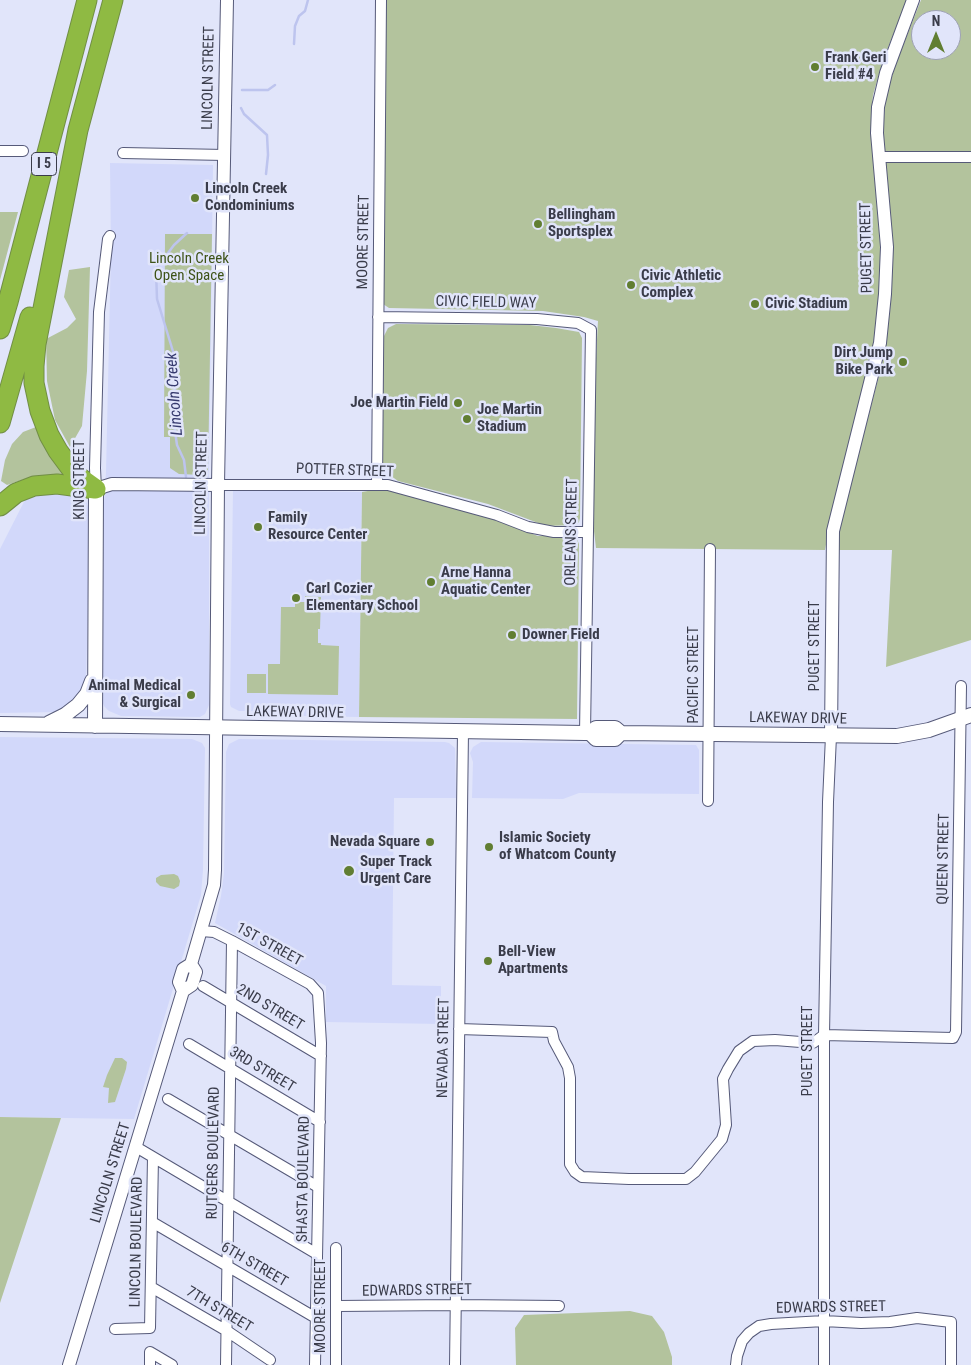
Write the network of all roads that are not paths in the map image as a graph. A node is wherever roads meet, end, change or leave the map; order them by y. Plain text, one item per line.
1 (87, 0) edge
2 (113, 0) edge
3 (227, 0) edge
4 (381, 0) edge
5 (913, 0) edge
6 (0, 151) edge
7 (23, 151) dead end
8 (122, 153) dead end
9 (225, 155) junction
10 (879, 157) junction
11 (971, 157) edge
12 (65, 194) junction
13 (110, 236) dead end
14 (378, 316) junction
15 (0, 329) edge
16 (591, 330) joint
17 (0, 423) edge
18 (218, 485) junction
19 (377, 485) junction
20 (96, 489) junction
21 (0, 506) edge
22 (587, 532) junction
23 (710, 549) dead end
24 (95, 670) junction
25 (961, 686) dead end
26 (966, 717) edge
27 (0, 724) edge
28 (45, 725) junction
29 (94, 726) junction
30 (216, 728) junction
31 (463, 732) junction
32 (588, 733) junction
33 (708, 734) junction
34 (831, 736) junction
35 (708, 801) dead end
36 (201, 931) junction
37 (232, 941) junction
38 (203, 986) dead end
39 (318, 993) joint
40 (231, 1003) junction
41 (459, 1029) junction
42 (824, 1035) junction
43 (189, 1044) dead end
44 (321, 1056) junction
45 (231, 1069) junction
46 (168, 1099) dead end
47 (320, 1122) junction
48 (230, 1135) junction
49 (136, 1146) junction
50 (153, 1157) junction
51 (318, 1187) junction
52 (229, 1202) junction
53 (152, 1222) junction
54 (336, 1248) dead end
55 (317, 1254) junction
56 (228, 1266) junction
57 (151, 1287) junction
58 (456, 1305) junction
59 (336, 1306) junction
60 (559, 1306) dead end
61 (316, 1318) junction
62 (824, 1321) junction
63 (115, 1329) dead end
64 (227, 1331) junction
65 (270, 1360) dead end
66 (69, 1365) edge
67 (150, 1365) edge
68 (172, 1365) edge
69 (226, 1365) edge
70 (315, 1365) edge
71 (336, 1365) edge
72 (455, 1365) edge
73 (736, 1365) edge
74 (824, 1365) edge
75 (951, 1365) edge

1 - 15 highway, I 5
2 - 12 highway, I 5
3 - 9 street, LINCOLN STREET
4 - 14 street, MOORE STREET
5 - 10 street, PUGET STREET
6 - 7 street
8 - 9 street
9 - 18 street, LINCOLN STREET
10 - 11 street
10 - 34 street, PUGET STREET
12 - 17 highway, I 5
12 - 20 highway
13 - 20 street, KING STREET
14 - 16 street, CIVIC FIELD WAY
14 - 19 street, MOORE STREET
16 - 22 street, ORLEANS STREET
18 - 19 street, POTTER STREET
18 - 20 street, POTTER STREET
18 - 30 street, LINCOLN STREET
19 - 22 street, POTTER STREET
20 - 21 highway
20 - 24 main road, KING STREET
22 - 32 street, ORLEANS STREET
23 - 33 street, PACIFIC STREET
24 - 28 main road
24 - 29 main road, KING STREET
25 - 26 street, QUEEN STREET
26 - 34 main road, LAKEWAY DRIVE
26 - 42 street, QUEEN STREET
27 - 28 main road, LAKEWAY DRIVE
28 - 29 main road, LAKEWAY DRIVE
29 - 30 main road, LAKEWAY DRIVE
30 - 31 main road, LAKEWAY DRIVE
30 - 36 street, LINCOLN STREET
31 - 32 main road, LAKEWAY DRIVE
31 - 41 street, NEVADA STREET
32 - 33 main road, LAKEWAY DRIVE
33 - 34 main road, LAKEWAY DRIVE
33 - 35 street, PACIFIC STREET
34 - 42 street, PUGET STREET
36 - 37 street, 1ST STREET
36 - 49 street, LINCOLN STREET
37 - 39 street, 1ST STREET
37 - 40 street, RUTGERS BOULEVARD
38 - 40 street, 2ND STREET
39 - 44 street, SHASTA BOULEVARD
40 - 44 street, 2ND STREET
40 - 45 street, RUTGERS BOULEVARD
41 - 42 street
41 - 58 street, NEVADA STREET
42 - 62 street, PUGET STREET
43 - 45 street, 3RD STREET
44 - 47 street, SHASTA BOULEVARD
45 - 47 street, 3RD STREET
45 - 48 street, RUTGERS BOULEVARD
46 - 48 street
47 - 51 street, SHASTA BOULEVARD
48 - 51 street
48 - 52 street, RUTGERS BOULEVARD
49 - 50 street
49 - 66 street, LINCOLN STREET
50 - 52 street
50 - 53 street, LINCOLN BOULEVARD
51 - 55 street, SHASTA BOULEVARD
52 - 55 street
52 - 56 street, RUTGERS BOULEVARD
53 - 56 street, 6TH STREET
53 - 57 street, LINCOLN BOULEVARD
54 - 59 street, MOORE STREET
55 - 61 street, SHASTA BOULEVARD
56 - 61 street, 6TH STREET
56 - 64 street, RUTGERS BOULEVARD
57 - 63 street, LINCOLN BOULEVARD
57 - 64 street, 7TH STREET
58 - 59 street, EDWARDS STREET
58 - 60 street, EDWARDS STREET
58 - 72 street, NEVADA STREET
59 - 71 street, MOORE STREET
61 - 70 street, SHASTA BOULEVARD
62 - 73 street, EDWARDS STREET
62 - 74 street, PUGET STREET
62 - 75 street, EDWARDS STREET
64 - 65 street, 7TH STREET
64 - 69 street, RUTGERS BOULEVARD
67 - 68 street

